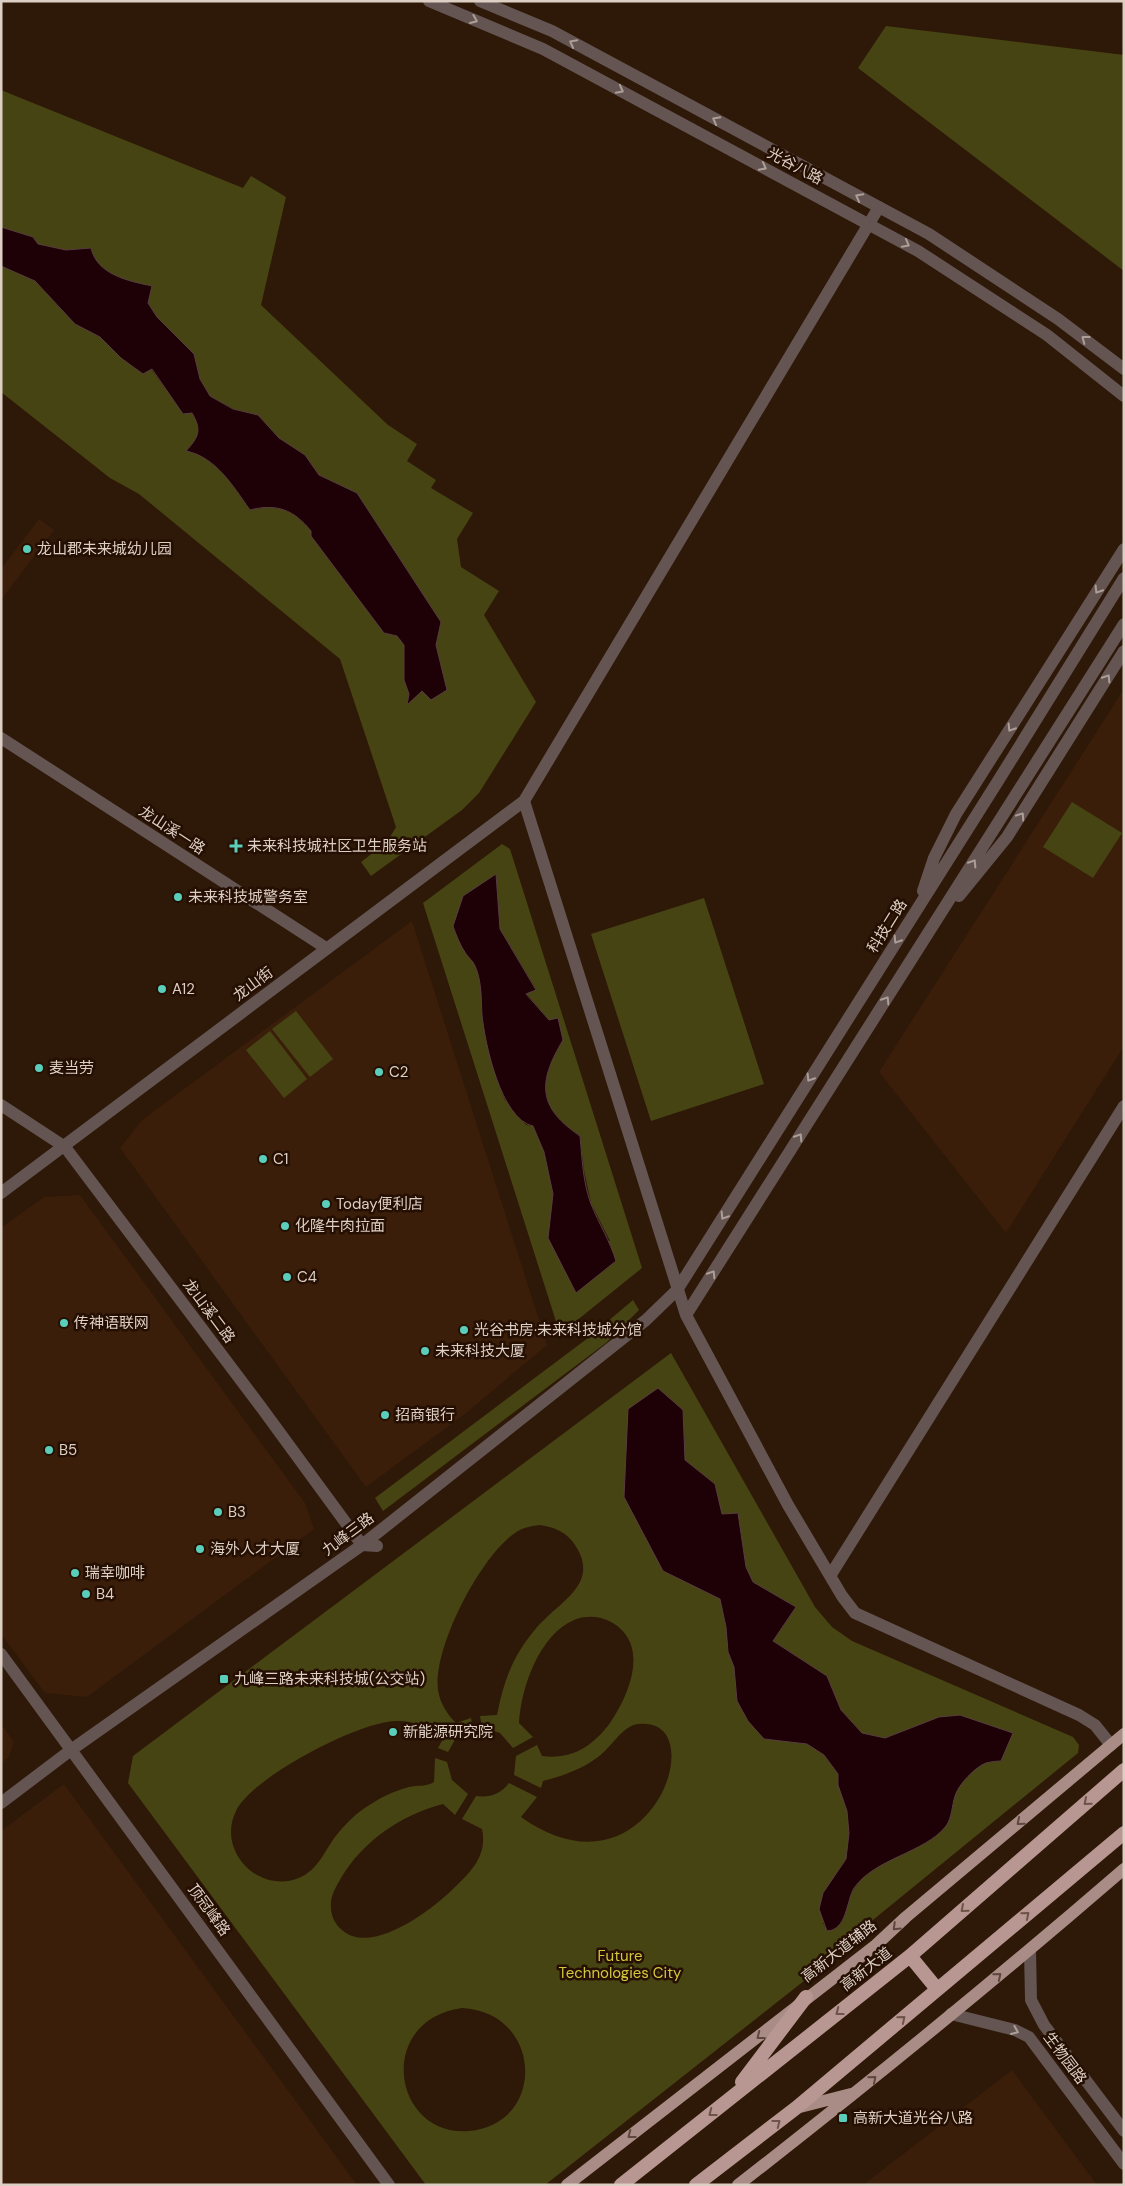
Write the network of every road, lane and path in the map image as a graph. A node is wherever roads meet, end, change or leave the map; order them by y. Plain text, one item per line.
1 (429, 1) edge
2 (480, 1) edge
3 (879, 207) junction
4 (869, 224) junction
5 (1124, 369) edge
6 (1124, 396) edge
7 (1124, 549) edge
8 (1124, 578) edge
9 (1124, 624) edge
10 (1124, 651) edge
11 (1, 738) edge
12 (524, 801) junction
13 (916, 910) junction
14 (936, 922) junction
15 (326, 948) junction
16 (1, 1105) edge
17 (1124, 1106) edge
18 (64, 1147) junction
19 (1, 1193) edge
20 (677, 1290) junction
21 (686, 1315) junction
22 (362, 1545) junction
23 (377, 1546) dead end
24 (830, 1576) junction
25 (1, 1654) edge
26 (1124, 1734) edge
27 (1111, 1745) junction
28 (71, 1750) junction
29 (1124, 1770) edge
30 (1, 1803) edge
31 (1124, 1833) edge
32 (1124, 1869) edge
33 (1030, 1950) junction
34 (910, 1956) junction
35 (937, 1989) junction
36 (806, 1997) junction
37 (951, 2014) junction
38 (857, 2092) junction
39 (730, 2098) junction
40 (796, 2108) junction
41 (1124, 2131) edge
42 (1124, 2164) edge
43 (390, 2185) edge
44 (567, 2185) edge
45 (621, 2185) edge
46 (696, 2185) edge
47 (738, 2185) edge

1 -> 4 street, 光谷八路
3 -> 2 street, 光谷八路
3 - 4 street
5 -> 3 street, 光谷八路
4 -> 6 street, 光谷八路
4 - 12 street
7 -> 13 street
8 - 13 street, 科技二路
14 -> 9 street
14 -> 10 street
11 - 15 street, 龙山溪一路
12 - 15 street, 龙山街
12 - 20 street
13 -> 20 street, 科技二路
21 -> 14 street
15 - 18 street, 龙山街
16 - 18 street, 龙山溪二路
17 - 24 street
18 - 19 street, 龙山街
18 - 22 street, 龙山溪二路
20 - 21 street
20 - 22 street, 九峰三路
21 - 24 street
22 - 23 street
22 - 28 street, 九峰三路
24 - 27 street
25 - 28 street, 顶冠峰路
26 - 27 main road, 高新大道辅路
27 -> 36 main road, 高新大道辅路
28 - 30 street, 九峰三路
28 - 43 street, 顶冠峰路
29 -> 34 highway, 高新大道
35 -> 31 highway
32 - 33 main road
37 -> 33 main road
33 - 41 street, 生物园路
34 - 35 highway
34 -> 39 highway, 高新大道
40 -> 35 highway
36 - 39 highway
36 -> 44 main road, 高新大道辅路
38 -> 37 main road
37 -> 42 street, 生物园路
38 - 40 main road
38 - 47 main road
39 -> 45 highway, 高新大道
46 -> 40 highway

